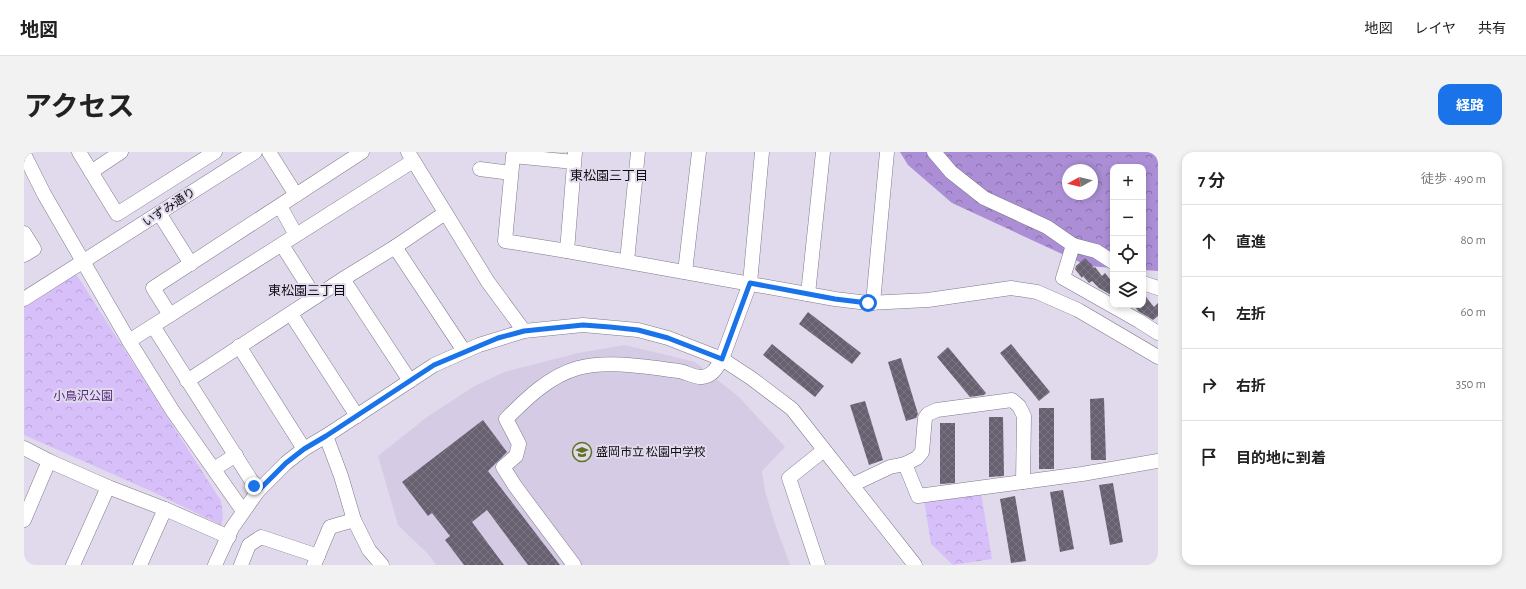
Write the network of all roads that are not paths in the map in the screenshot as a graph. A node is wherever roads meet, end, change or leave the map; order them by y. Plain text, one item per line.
1 (79, 152) edge
2 (121, 152) edge
3 (215, 152) edge
4 (255, 152) edge
5 (269, 152) edge
6 (362, 152) edge
7 (638, 152) edge
8 (699, 152) edge
9 (762, 152) edge
10 (823, 152) edge
11 (887, 152) edge
12 (934, 152) edge
13 (24, 154) edge
14 (410, 156) edge
15 (574, 157) edge
16 (480, 169) dead end
17 (91, 172) junction
18 (511, 174) junction
19 (296, 195) junction
20 (280, 206) junction
21 (445, 212) junction
22 (159, 213) junction
23 (24, 233) edge
24 (296, 235) junction
25 (282, 245) junction
26 (1073, 245) junction
27 (395, 247) junction
28 (567, 251) junction
29 (24, 255) edge
30 (1110, 260) edge
31 (626, 261) junction
32 (84, 262) junction
33 (191, 264) junction
34 (686, 272) junction
35 (343, 279) junction
36 (750, 283) junction
37 (1146, 283) edge
38 (1158, 288) edge
39 (808, 294) junction
40 (315, 297) junction
41 (24, 299) edge
42 (873, 303) junction
43 (291, 314) junction
44 (170, 315) junction
45 (153, 326) junction
46 (524, 331) junction
47 (1158, 333) edge
48 (129, 341) junction
49 (240, 346) junction
50 (464, 351) junction
51 (1158, 356) edge
52 (722, 359) junction
53 (187, 381) junction
54 (410, 381) junction
55 (357, 416) junction
56 (326, 436) junction
57 (24, 448) edge
58 (304, 449) junction
59 (824, 450) junction
60 (236, 455) junction
61 (49, 461) junction
62 (1158, 461) edge
63 (905, 464) junction
64 (214, 469) junction
65 (1023, 482) junction
66 (852, 485) junction
67 (108, 487) junction
68 (258, 491) junction
69 (165, 509) junction
70 (243, 511) junction
71 (24, 520) edge
72 (354, 520) junction
73 (229, 537) junction
74 (316, 560) edge
75 (74, 565) edge
76 (140, 565) edge
77 (216, 565) edge
78 (241, 565) edge
79 (382, 565) edge
80 (574, 565) edge
81 (818, 565) edge
82 (915, 565) edge

1 - 17 street
2 - 17 street
3 - 17 street
4 - 22 street, いずみ通り
5 - 19 street
6 - 19 street
7 - 31 street
8 - 34 street
9 - 36 street
10 - 39 street
11 - 42 street
12 - 26 street
13 - 32 street
14 - 21 street
14 - 24 street
15 - 18 street
15 - 28 street
16 - 18 street
18 - 28 street
19 - 20 street
20 - 24 street
20 - 33 street
21 - 27 street
21 - 46 street
22 - 32 street, いずみ通り
22 - 33 street
23 - 29 street
24 - 25 street
25 - 40 street
25 - 44 street
26 - 30 street
26 - 47 street
27 - 35 street
27 - 50 street
28 - 31 street
31 - 34 street
32 - 41 street, いずみ通り
32 - 48 street
33 - 44 street
34 - 36 street
35 - 40 street
35 - 54 street
36 - 39 street
36 - 52 street
37 - 38 street
39 - 42 street
40 - 43 street
42 - 51 street
43 - 49 street
43 - 55 street
44 - 45 street
45 - 48 street
45 - 53 street
46 - 50 street
46 - 52 street
48 - 64 street
49 - 53 street
49 - 58 street
50 - 54 street
52 - 59 street
52 - 80 street
53 - 60 street
54 - 55 street
55 - 56 street
56 - 58 street
56 - 72 street
57 - 61 street
58 - 68 street
59 - 66 street
59 - 81 street
60 - 64 street
60 - 68 street
61 - 67 street
61 - 71 street
62 - 65 street
63 - 65 street
63 - 65 street
63 - 66 street
64 - 70 street
66 - 82 street
67 - 69 street
67 - 75 street
68 - 70 street
69 - 73 street
69 - 76 street
70 - 73 street
72 - 74 street
72 - 79 street
73 - 77 street
74 - 78 street

